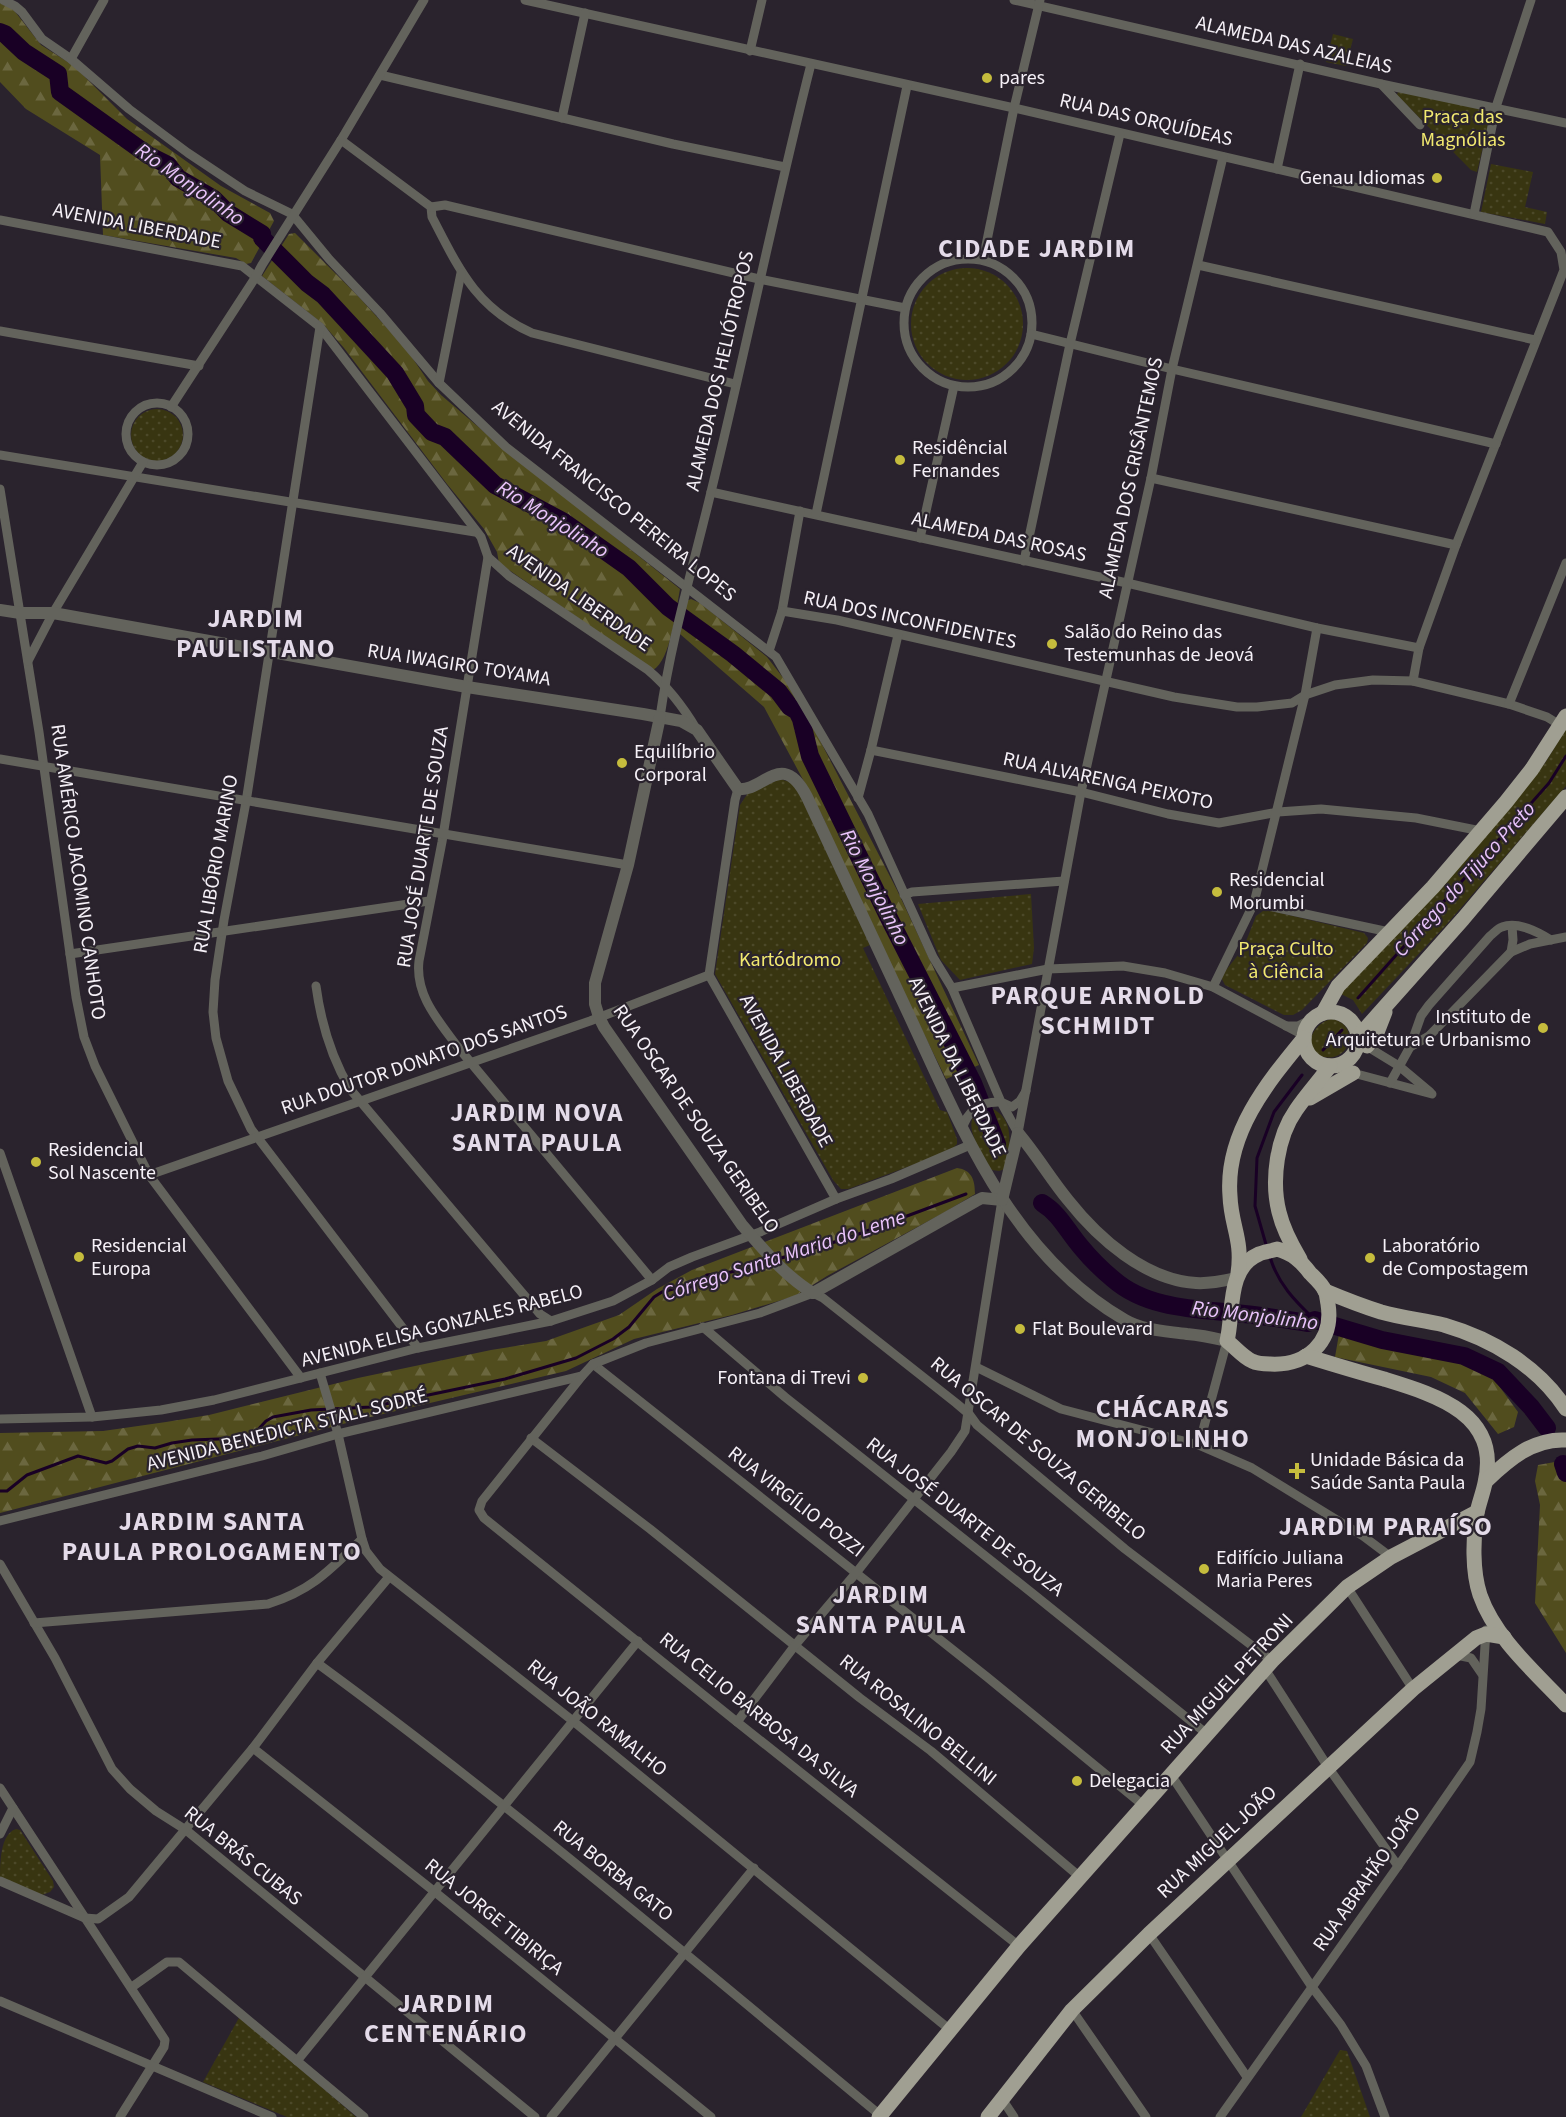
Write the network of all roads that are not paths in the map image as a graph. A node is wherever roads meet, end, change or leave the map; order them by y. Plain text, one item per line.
1 (3, 0) edge
2 (104, 0) edge
3 (424, 0) edge
4 (525, 0) edge
5 (762, 0) edge
6 (1014, 0) edge
7 (1531, 0) edge
8 (1039, 3) edge
9 (585, 13) junction
10 (750, 51) junction
11 (71, 59) junction
12 (811, 64) junction
13 (1300, 64) junction
14 (380, 75) junction
15 (1381, 84) junction
16 (907, 86) junction
17 (1496, 107) junction
18 (1014, 108) junction
19 (562, 118) junction
20 (1566, 123) edge
21 (1420, 125) dead end
22 (1120, 134) junction
23 (341, 140) junction
24 (1223, 157) junction
25 (784, 167) junction
26 (1277, 169) junction
27 (431, 207) junction
28 (292, 214) junction
29 (1474, 214) junction
30 (0, 220) edge
31 (983, 260) junction
32 (1198, 265) junction
33 (1565, 271) edge
34 (460, 273) junction
35 (255, 278) junction
36 (759, 279) junction
37 (861, 300) junction
38 (905, 308) junction
39 (320, 327) junction
40 (0, 331) edge
41 (1030, 334) junction
42 (1535, 340) junction
43 (1070, 344) junction
44 (199, 366) junction
45 (1172, 369) junction
46 (439, 383) junction
47 (735, 384) junction
48 (954, 386) junction
49 (171, 406) junction
50 (1496, 444) junction
51 (0, 454) edge
52 (143, 462) junction
53 (135, 477) junction
54 (1151, 478) junction
55 (0, 489) edge
56 (711, 492) junction
57 (291, 504) junction
58 (800, 511) junction
59 (816, 514) junction
60 (475, 532) junction
61 (920, 538) junction
62 (1456, 546) junction
63 (488, 557) junction
64 (1024, 561) junction
65 (1566, 563) edge
66 (1126, 583) junction
67 (686, 588) junction
68 (0, 610) edge
69 (782, 611) junction
70 (20, 613) junction
71 (53, 613) junction
72 (1317, 628) junction
73 (898, 635) junction
74 (1419, 648) junction
75 (769, 651) junction
76 (268, 652) junction
77 (28, 661) junction
78 (1105, 681) junction
79 (1413, 681) junction
80 (664, 686) junction
81 (467, 687) junction
82 (1305, 695) junction
83 (1509, 704) junction
84 (660, 717) junction
85 (1563, 721) edge
86 (697, 730) junction
87 (871, 750) junction
88 (0, 759) edge
89 (43, 765) junction
90 (738, 789) junction
91 (1082, 792) junction
92 (1566, 797) edge
93 (858, 798) junction
94 (246, 802) junction
95 (1278, 812) junction
96 (1481, 831) junction
97 (442, 835) junction
98 (628, 865) junction
99 (1064, 881) junction
100 (904, 895) junction
101 (429, 901) junction
102 (1254, 903) junction
103 (1512, 926) junction
104 (222, 931) junction
105 (1389, 932) junction
106 (1566, 937) edge
107 (1551, 940) junction
108 (1511, 952) junction
109 (70, 954) junction
110 (1048, 969) junction
111 (709, 975) junction
112 (316, 986) dead end
113 (1213, 987) junction
114 (952, 988) junction
115 (1319, 1015) junction
116 (599, 1017) junction
117 (1283, 1025) junction
118 (1304, 1037) junction
119 (1361, 1041) junction
120 (1410, 1047) junction
121 (471, 1062) junction
122 (1334, 1065) junction
123 (1399, 1066) junction
124 (1353, 1073) junction
125 (1390, 1083) junction
126 (1026, 1091) junction
127 (360, 1101) junction
128 (1001, 1102) junction
129 (1302, 1103) junction
130 (963, 1126) junction
131 (1018, 1134) junction
132 (258, 1138) junction
133 (970, 1145) junction
134 (0, 1153) edge
135 (149, 1175) junction
136 (836, 1199) junction
137 (1002, 1200) junction
138 (751, 1235) junction
139 (1301, 1261) junction
140 (1237, 1278) junction
141 (652, 1280) junction
142 (1325, 1291) junction
143 (813, 1293) junction
144 (551, 1321) junction
145 (703, 1327) junction
146 (1228, 1335) junction
147 (418, 1348) junction
148 (1306, 1356) junction
149 (593, 1364) junction
150 (976, 1367) junction
151 (320, 1373) junction
152 (582, 1376) junction
153 (301, 1378) junction
154 (1566, 1409) edge
155 (969, 1414) junction
156 (92, 1417) junction
157 (0, 1419) edge
158 (338, 1434) junction
159 (531, 1438) junction
160 (1566, 1440) edge
161 (1199, 1445) junction
162 (1486, 1481) junction
163 (913, 1499) junction
164 (1477, 1512) junction
165 (0, 1521) edge
166 (362, 1539) junction
167 (1392, 1557) junction
168 (0, 1564) edge
169 (856, 1573) junction
170 (389, 1577) junction
171 (1347, 1587) junction
172 (1487, 1612) junction
173 (34, 1623) junction
174 (1486, 1634) junction
175 (1504, 1637) junction
176 (638, 1641) junction
177 (796, 1644) junction
178 (1455, 1655) junction
179 (317, 1663) junction
180 (1268, 1665) junction
181 (1482, 1674) junction
182 (1413, 1689) junction
183 (1566, 1705) edge
184 (573, 1721) junction
185 (737, 1722) junction
186 (1207, 1734) junction
187 (253, 1748) junction
188 (1328, 1767) junction
189 (1172, 1775) junction
190 (0, 1788) edge
191 (1143, 1805) junction
192 (504, 1806) junction
193 (13, 1808) junction
194 (186, 1830) junction
195 (0, 1834) edge
196 (1227, 1861) junction
197 (1398, 1866) junction
198 (754, 1868) junction
199 (1080, 1877) junction
200 (0, 1881) edge
201 (435, 1892) junction
202 (85, 1918) junction
203 (1149, 1934) junction
204 (1019, 1946) junction
205 (685, 1953) junction
206 (363, 1977) junction
207 (132, 1987) junction
208 (1312, 1987) junction
209 (0, 2001) edge
210 (1072, 2010) junction
211 (949, 2029) junction
212 (614, 2039) junction
213 (297, 2061) junction
214 (151, 2066) junction
215 (1247, 2077) junction
216 (1002, 2099) junction
217 (880, 2116) edge
218 (120, 2117) edge
219 (272, 2117) edge
220 (364, 2117) edge
221 (535, 2117) edge
222 (551, 2117) edge
223 (711, 2117) edge
224 (988, 2117) edge
225 (1014, 2117) edge
226 (1146, 2117) edge
227 (1220, 2117) edge
228 (1385, 2117) edge

1 - 11 street, AVENIDA FRANCISCO PEREIRA LOPES
2 - 11 street
3 - 14 street
4 - 9 street, RUA DAS ORQUÍDEAS
5 - 10 street
6 - 8 street, ALAMEDA DAS AZALEIAS
7 - 17 street
8 - 13 street, ALAMEDA DAS AZALEIAS
8 - 18 street
9 - 10 street, RUA DAS ORQUÍDEAS
9 - 19 street
10 - 12 street, RUA DAS ORQUÍDEAS
11 - 28 street, AVENIDA FRANCISCO PEREIRA LOPES
12 - 16 street, RUA DAS ORQUÍDEAS
12 - 25 street, ALAMEDA DOS HELIÓTROPOS
13 - 15 street, ALAMEDA DAS AZALEIAS
13 - 26 street
14 - 19 street
14 - 23 street
15 - 17 street, ALAMEDA DAS AZALEIAS
15 - 21 street
16 - 18 street, RUA DAS ORQUÍDEAS
16 - 37 street
17 - 20 street, ALAMEDA DAS AZALEIAS
17 - 29 street
18 - 22 street, RUA DAS ORQUÍDEAS
18 - 31 street
19 - 25 street
22 - 24 street, RUA DAS ORQUÍDEAS
22 - 43 street
23 - 27 street
23 - 28 street
24 - 26 street, RUA DAS ORQUÍDEAS
24 - 32 street, ALAMEDA DOS CRISÂNTEMOS
25 - 36 street, ALAMEDA DOS HELIÓTROPOS
26 - 29 street, RUA DAS ORQUÍDEAS
27 - 34 street
27 - 36 street
28 - 35 street
28 - 46 street, AVENIDA FRANCISCO PEREIRA LOPES
29 - 33 street, RUA DAS ORQUÍDEAS
30 - 35 street, AVENIDA LIBERDADE
31 - 38 street
31 - 41 street
32 - 42 street
32 - 45 street, ALAMEDA DOS CRISÂNTEMOS
33 - 42 street
34 - 46 street
34 - 47 street
35 - 39 street, AVENIDA LIBERDADE
35 - 44 street
36 - 37 street
36 - 47 street, ALAMEDA DOS HELIÓTROPOS
37 - 38 street
37 - 59 street
38 - 48 street
39 - 57 street, RUA LIBÓRIO MARINO
39 - 60 street, AVENIDA LIBERDADE
40 - 44 street
41 - 43 street
41 - 48 street
42 - 50 street
43 - 45 street
43 - 64 street
44 - 49 street
45 - 50 street
45 - 54 street, ALAMEDA DOS CRISÂNTEMOS
46 - 67 street, AVENIDA FRANCISCO PEREIRA LOPES
47 - 56 street, ALAMEDA DOS HELIÓTROPOS
48 - 61 street
49 - 52 street
49 - 52 street
50 - 62 street
51 - 53 street
52 - 53 street
53 - 57 street
53 - 71 street
54 - 62 street
54 - 66 street, ALAMEDA DOS CRISÂNTEMOS
55 - 70 street, RUA AMÉRICO JACOMINO CANHOTO
56 - 58 street, ALAMEDA DAS ROSAS
56 - 67 street, ALAMEDA DOS HELIÓTROPOS
57 - 60 street
57 - 76 street, RUA LIBÓRIO MARINO
58 - 59 street, ALAMEDA DAS ROSAS
58 - 69 street
59 - 61 street, ALAMEDA DAS ROSAS
60 - 63 street, AVENIDA LIBERDADE
61 - 64 street, ALAMEDA DAS ROSAS
62 - 74 street
63 - 80 street, AVENIDA LIBERDADE
63 - 81 street, RUA JOSÉ DUARTE DE SOUZA
64 - 66 street, ALAMEDA DAS ROSAS
65 - 83 street
66 - 72 street, ALAMEDA DAS ROSAS
66 - 78 street, ALAMEDA DOS CRISÂNTEMOS
67 - 75 street, AVENIDA FRANCISCO PEREIRA LOPES
67 - 80 street, ALAMEDA DOS HELIÓTROPOS
68 - 70 street, RUA IWAGIRO TOYAMA
69 - 73 street, RUA DOS INCONFIDENTES
69 - 75 street, RUA DOS INCONFIDENTES
70 - 71 street, RUA IWAGIRO TOYAMA
70 - 77 street, RUA AMÉRICO JACOMINO CANHOTO
71 - 76 street, RUA IWAGIRO TOYAMA
71 - 77 street
72 - 74 street, ALAMEDA DAS ROSAS
72 - 82 street
73 - 78 street, RUA DOS INCONFIDENTES
73 - 87 street
74 - 79 street
75 - 93 street, AVENIDA FRANCISCO PEREIRA LOPES
76 - 81 street, RUA IWAGIRO TOYAMA
76 - 94 street, RUA LIBÓRIO MARINO
77 - 89 street, RUA AMÉRICO JACOMINO CANHOTO
78 - 82 street, RUA DOS INCONFIDENTES
78 - 91 street, ALAMEDA DOS CRISÂNTEMOS
79 - 82 street, RUA DOS INCONFIDENTES
79 - 83 street, RUA DOS INCONFIDENTES
80 - 84 street, RUA OSCAR DE SOUZA GERIBELO
80 - 86 street, AVENIDA LIBERDADE
81 - 84 street, RUA IWAGIRO TOYAMA
81 - 97 street, RUA JOSÉ DUARTE DE SOUZA
82 - 95 street
83 - 85 street, RUA DOS INCONFIDENTES
84 - 86 street, RUA IWAGIRO TOYAMA
84 - 98 street, RUA OSCAR DE SOUZA GERIBELO
85 - 96 main road
86 - 90 street, AVENIDA LIBERDADE
87 - 91 street, RUA ALVARENGA PEIXOTO
87 - 93 street
88 - 89 street
89 - 94 street
89 - 109 street, RUA AMÉRICO JACOMINO CANHOTO
90 - 111 street
90 - 130 street, AVENIDA DA LIBERDADE
91 - 95 street, RUA ALVARENGA PEIXOTO
91 - 99 street, ALAMEDA DOS CRISÂNTEMOS
92 - 119 main road
93 - 100 street, AVENIDA FRANCISCO PEREIRA LOPES
94 - 97 street
94 - 104 street, RUA LIBÓRIO MARINO
95 - 96 street, RUA ALVARENGA PEIXOTO
95 - 102 street
96 - 105 main road
97 - 98 street
97 - 101 street, RUA JOSÉ DUARTE DE SOUZA
98 - 116 street, RUA OSCAR DE SOUZA GERIBELO
99 - 100 street
99 - 110 street, ALAMEDA DOS CRISÂNTEMOS
100 - 114 street, AVENIDA FRANCISCO PEREIRA LOPES
101 - 104 street
101 - 121 street, RUA JOSÉ DUARTE DE SOUZA
102 - 105 street
102 - 113 street
103 - 107 street
103 - 108 street
103 - 120 street
104 - 109 street
104 - 132 street, RUA LIBÓRIO MARINO
105 - 115 main road
106 - 107 street
107 - 108 street
108 - 120 street
109 - 135 street, RUA AMÉRICO JACOMINO CANHOTO
110 - 113 street
110 - 114 street
110 - 126 street, ALAMEDA DOS CRISÂNTEMOS
111 - 116 street, RUA DOUTOR DONATO DOS SANTOS
111 - 136 street, AVENIDA LIBERDADE
112 - 127 street
113 - 117 street
114 - 128 street, AVENIDA FRANCISCO PEREIRA LOPES
115 - 117 street
115 - 118 main road
115 - 119 main road
116 - 121 street, RUA DOUTOR DONATO DOS SANTOS
116 - 138 street, RUA OSCAR DE SOUZA GERIBELO
117 - 118 street
118 - 122 main road
118 - 140 main road
119 - 122 main road
119 - 123 street
120 - 123 street
121 - 127 street, RUA DOUTOR DONATO DOS SANTOS
121 - 141 street, RUA JOSÉ DUARTE DE SOUZA
122 - 124 street
122 - 129 main road
123 - 125 street
123 - 125 street
124 - 125 street
124 - 129 main road
126 - 128 street
126 - 131 street, ALAMEDA DOS CRISÂNTEMOS
127 - 132 street, RUA DOUTOR DONATO DOS SANTOS
127 - 144 street
128 - 130 street
128 - 131 street, AVENIDA FRANCISCO PEREIRA LOPES
129 - 139 main road
130 - 133 street, AVENIDA DA LIBERDADE
131 - 137 street
131 - 140 street
132 - 135 street, RUA DOUTOR DONATO DOS SANTOS
132 - 147 street, RUA LIBÓRIO MARINO
133 - 136 street, AVENIDA ELISA GONZALES RABELO
133 - 137 street, AVENIDA DA LIBERDADE
134 - 156 street
135 - 153 street, RUA AMÉRICO JACOMINO CANHOTO
136 - 138 street, AVENIDA ELISA GONZALES RABELO
137 - 143 street
137 - 146 street
137 - 150 street
138 - 141 street, AVENIDA ELISA GONZALES RABELO
138 - 143 street, RUA OSCAR DE SOUZA GERIBELO
139 - 140 main road
139 - 142 main road
140 - 146 main road
141 - 144 street, AVENIDA ELISA GONZALES RABELO
142 - 148 main road
142 - 154 main road
143 - 145 street
143 - 155 street, RUA OSCAR DE SOUZA GERIBELO
144 - 147 street, AVENIDA ELISA GONZALES RABELO
145 - 149 street
145 - 163 street, RUA JOSÉ DUARTE DE SOUZA
146 - 148 main road
146 - 161 street
147 - 151 street, AVENIDA ELISA GONZALES RABELO
148 - 162 main road
149 - 152 street
149 - 169 street, RUA VIRGÍLIO POZZI
150 - 155 street
150 - 161 street
151 - 153 street, AVENIDA ELISA GONZALES RABELO
151 - 158 street, RUA JOÃO RAMALHO
152 - 158 street, AVENIDA BENEDICTA STALL SODRÉ
152 - 159 street
153 - 156 street, AVENIDA ELISA GONZALES RABELO
155 - 163 street
155 - 180 street, RUA OSCAR DE SOUZA GERIBELO
156 - 157 street, AVENIDA ELISA GONZALES RABELO
158 - 165 street, AVENIDA BENEDICTA STALL SODRÉ
158 - 166 street, RUA JOÃO RAMALHO
159 - 176 street, RUA CELIO BARBOSA DA SILVA
159 - 177 street, RUA ROSALINO BELLINI
160 - 162 main road
161 - 167 street
162 - 164 main road
163 - 169 street
163 - 186 street, RUA JOSÉ DUARTE DE SOUZA
164 - 167 main road, RUA MIGUEL PETRONI
164 - 172 main road
166 - 170 street, RUA JOÃO RAMALHO
166 - 173 street
167 - 171 main road, RUA MIGUEL PETRONI
168 - 173 street, RUA BRÁS CUBAS
169 - 177 street
169 - 191 street, RUA VIRGÍLIO POZZI
170 - 179 street
170 - 184 street, RUA JOÃO RAMALHO
171 - 180 main road, RUA MIGUEL PETRONI
171 - 182 street
172 - 174 street, RUA ABRAHÃO JOÃO
172 - 175 main road
173 - 194 street, RUA BRÁS CUBAS
174 - 175 main road
174 - 178 main road, RUA MIGUEL JOÃO
174 - 181 street, RUA ABRAHÃO JOÃO
175 - 183 main road
176 - 184 street
176 - 185 street, RUA CELIO BARBOSA DA SILVA
177 - 185 street
177 - 199 street, RUA ROSALINO BELLINI
178 - 181 street
178 - 182 main road, RUA MIGUEL JOÃO
179 - 187 street
179 - 192 street, RUA BORBA GATO
180 - 186 main road, RUA MIGUEL PETRONI
180 - 188 street, RUA OSCAR DE SOUZA GERIBELO
181 - 197 street, RUA ABRAHÃO JOÃO
182 - 188 main road, RUA MIGUEL JOÃO
184 - 192 street
184 - 198 street, RUA JOÃO RAMALHO
185 - 204 street, RUA CELIO BARBOSA DA SILVA
186 - 189 main road, RUA MIGUEL PETRONI
187 - 194 street
187 - 201 street, RUA JORGE TIBIRIÇA
188 - 196 main road, RUA MIGUEL JOÃO
188 - 197 street, RUA OSCAR DE SOUZA GERIBELO
189 - 191 main road, RUA MIGUEL PETRONI
189 - 196 street
190 - 193 street
191 - 199 main road, RUA MIGUEL PETRONI
192 - 201 street
192 - 205 street, RUA BORBA GATO
193 - 195 street
193 - 202 street
194 - 202 street
194 - 206 street, RUA BRÁS CUBAS
196 - 203 main road, RUA MIGUEL JOÃO
196 - 208 street
197 - 208 street, RUA ABRAHÃO JOÃO
198 - 205 street
198 - 211 street, RUA JOÃO RAMALHO
199 - 204 main road, RUA MIGUEL PETRONI
200 - 202 street
201 - 206 street
201 - 212 street, RUA JORGE TIBIRIÇA
202 - 207 street
203 - 210 main road, RUA MIGUEL JOÃO
203 - 215 street
204 - 211 main road, RUA MIGUEL PETRONI
205 - 212 street
205 - 217 street, RUA BORBA GATO
206 - 213 street
206 - 221 street, RUA BRÁS CUBAS
207 - 213 street
207 - 214 street
208 - 215 street, RUA ABRAHÃO JOÃO
208 - 228 street
209 - 214 street
210 - 216 main road, RUA MIGUEL JOÃO
210 - 226 street
211 - 217 main road, RUA MIGUEL PETRONI
212 - 222 street
212 - 223 street, RUA JORGE TIBIRIÇA
213 - 220 street
214 - 218 street
214 - 219 street
215 - 227 street, RUA ABRAHÃO JOÃO
216 - 224 main road, RUA MIGUEL JOÃO
216 - 225 street

